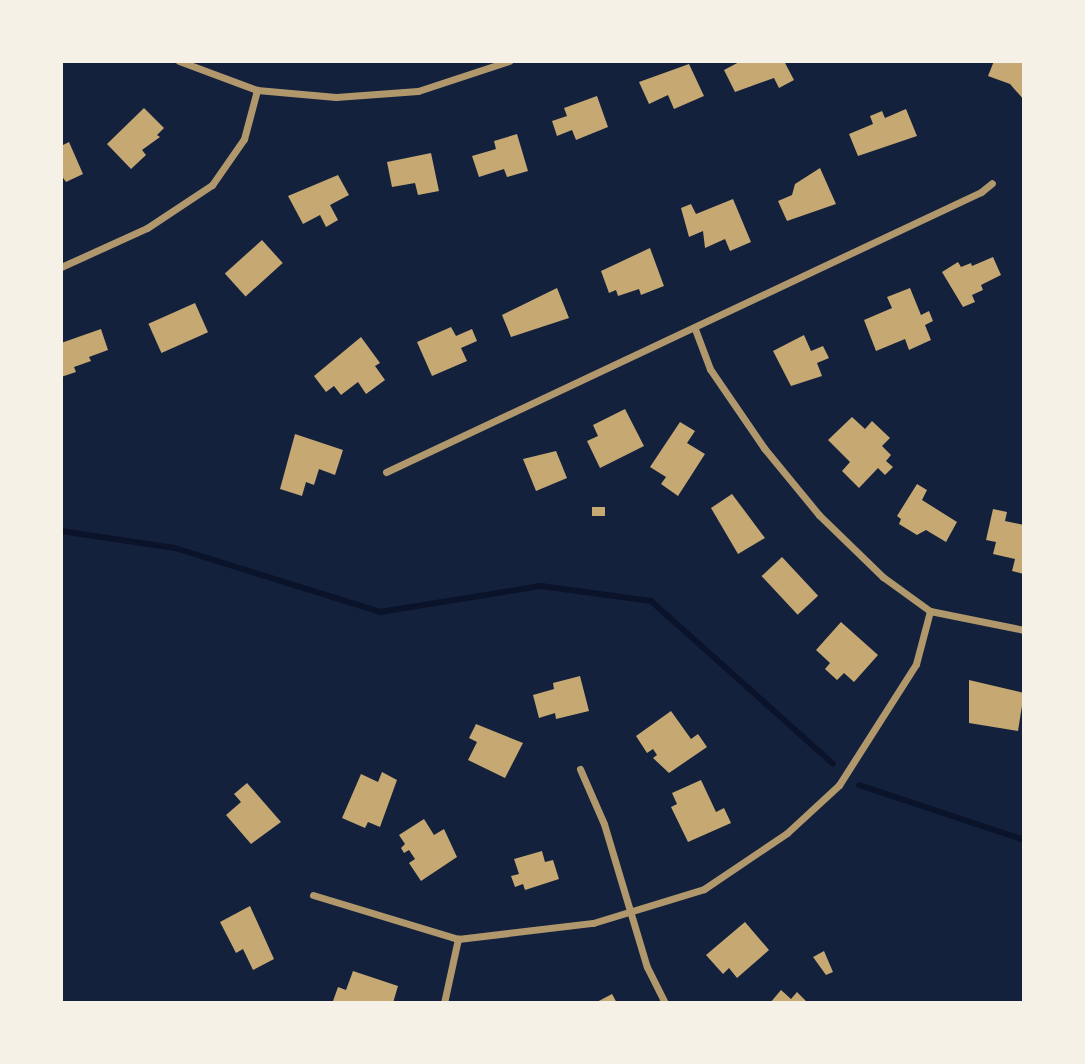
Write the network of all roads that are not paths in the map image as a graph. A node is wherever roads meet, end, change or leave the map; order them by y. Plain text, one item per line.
1 (179, 61) edge
2 (509, 61) edge
3 (257, 90) junction
4 (992, 183) dead end
5 (61, 267) edge
6 (695, 329) junction
7 (386, 472) dead end
8 (930, 611) junction
9 (1024, 630) edge
10 (580, 769) dead end
11 (313, 895) dead end
12 (632, 912) junction
13 (458, 939) junction
14 (444, 1003) edge
15 (664, 1003) edge

1 - 3 street
2 - 3 street
3 - 5 street
4 - 6 street
6 - 7 street
6 - 8 street
8 - 9 street
8 - 12 street
10 - 12 street
11 - 13 street
12 - 13 street
12 - 15 street
13 - 14 street

